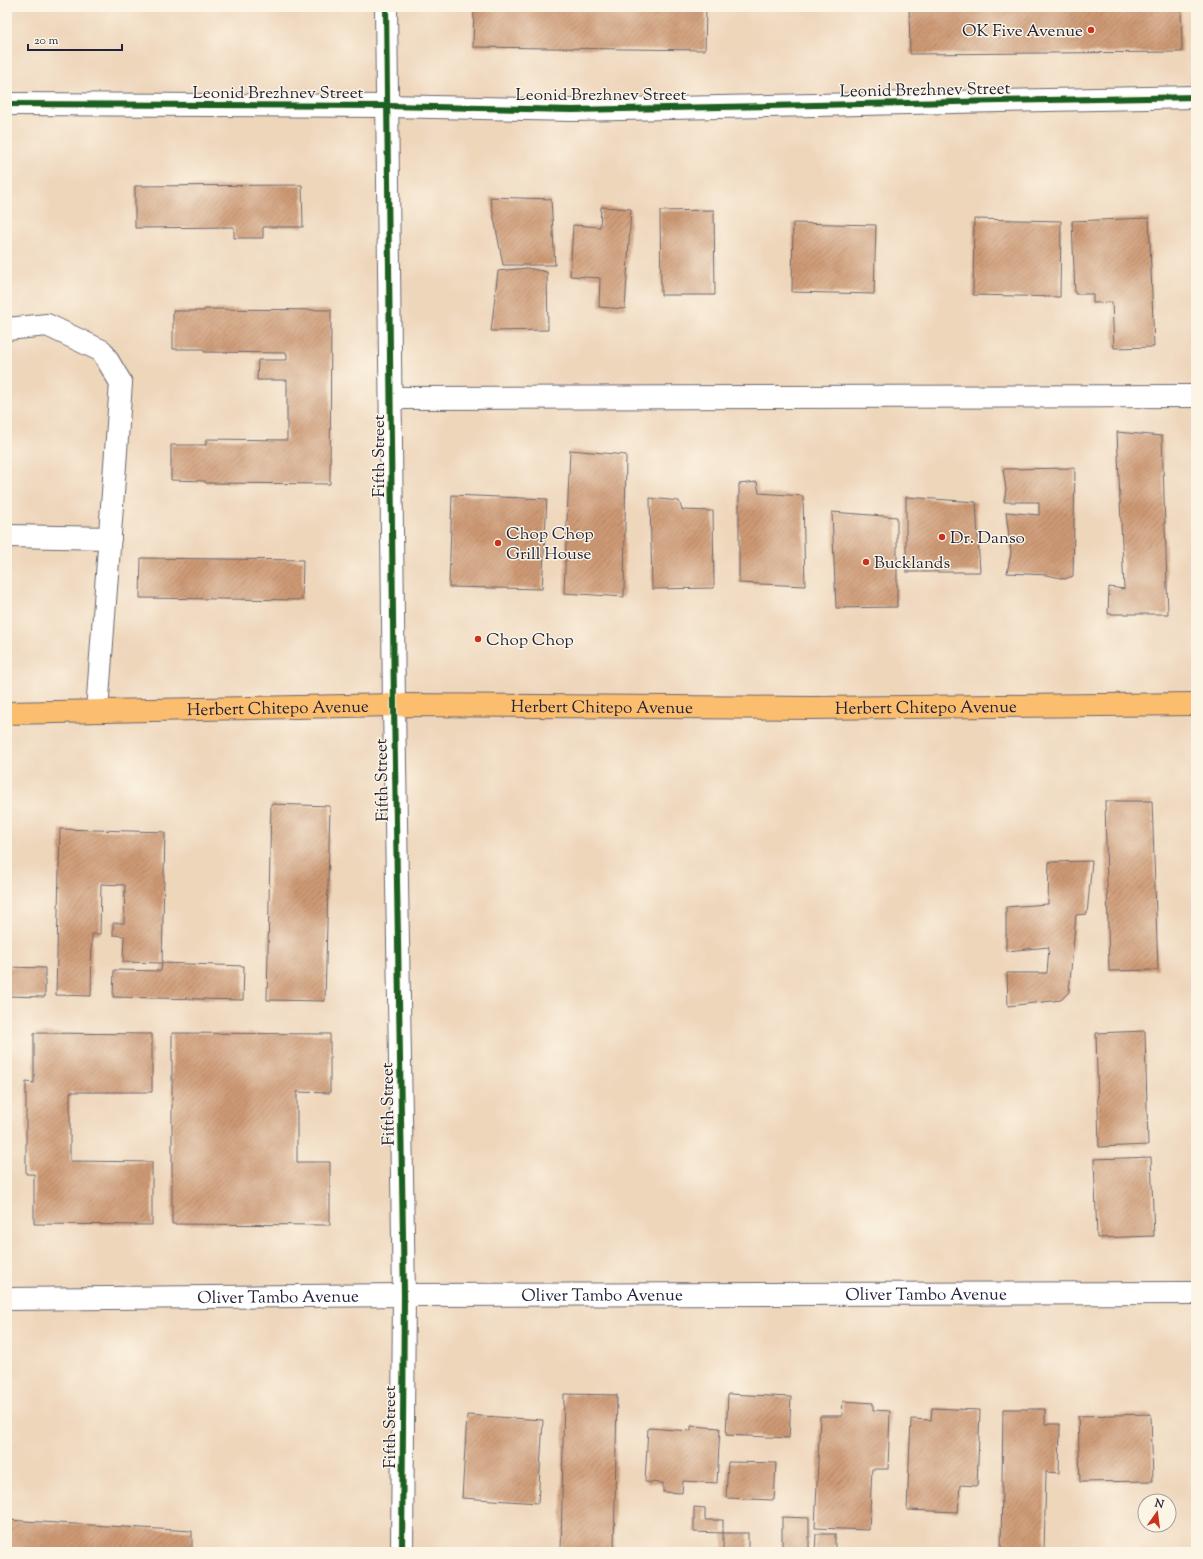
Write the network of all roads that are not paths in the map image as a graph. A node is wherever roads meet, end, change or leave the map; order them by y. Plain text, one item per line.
1 (386, 7) edge
2 (1196, 97) edge
3 (7, 104) edge
4 (387, 106) junction
5 (7, 329) edge
6 (1196, 396) edge
7 (392, 398) junction
8 (7, 536) edge
9 (110, 538) junction
10 (1196, 704) edge
11 (394, 705) junction
12 (97, 711) junction
13 (7, 713) edge
14 (1196, 1293) edge
15 (404, 1295) junction
16 (7, 1299) edge
17 (402, 1552) edge

1 - 4 street, Fifth Street
2 - 4 street, Leonid Brezhnev Street
3 - 4 street, Leonid Brezhnev Street
4 - 7 street, Fifth Street
5 - 9 street
6 - 7 street
7 - 11 street, Fifth Street
8 - 9 street
9 - 12 street
10 - 11 main road, Herbert Chitepo Avenue
11 - 12 main road, Herbert Chitepo Avenue
11 - 15 street, Fifth Street
12 - 13 main road, Herbert Chitepo Avenue
14 - 15 street, Oliver Tambo Avenue
15 - 16 street, Oliver Tambo Avenue
15 - 17 street, Fifth Street

